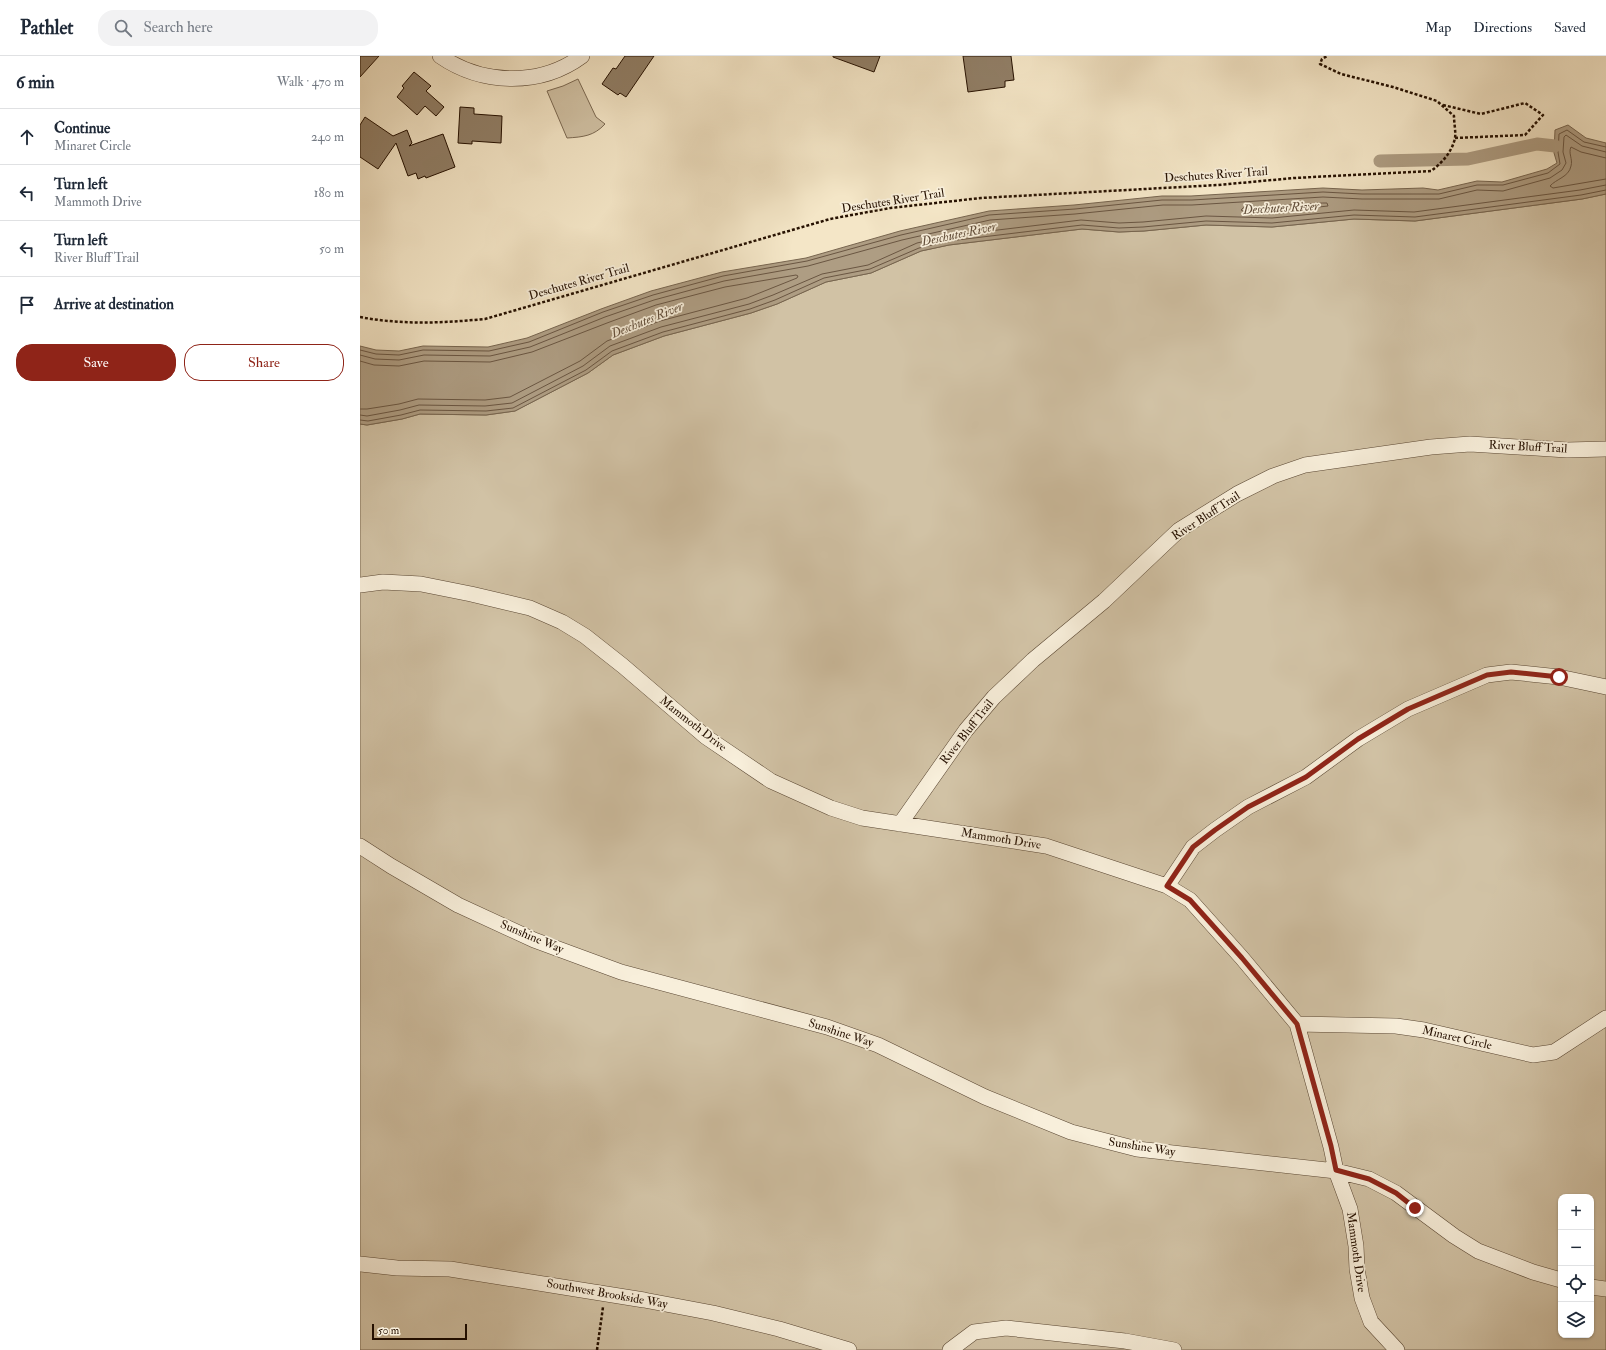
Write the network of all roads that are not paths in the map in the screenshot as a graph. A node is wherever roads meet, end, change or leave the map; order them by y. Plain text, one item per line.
1 (440, 56) edge
2 (582, 56) edge
3 (1606, 449) edge
4 (360, 585) edge
5 (1606, 687) edge
6 (900, 824) junction
7 (360, 846) edge
8 (1167, 886) junction
9 (1606, 1018) edge
10 (1297, 1024) junction
11 (1336, 1170) junction
12 (360, 1264) edge
13 (1558, 1279) edge
14 (1594, 1286) edge
15 (1606, 1288) edge
16 (1091, 1344) edge
17 (849, 1350) edge
18 (950, 1350) edge
19 (1171, 1350) edge
20 (1397, 1350) edge

1 - 2 street
3 - 6 street, River Bluff Trail
4 - 6 street, Mammoth Drive
5 - 8 street
6 - 8 street, Mammoth Drive
7 - 11 street, Sunshine Way
8 - 10 street, Mammoth Drive
9 - 10 street, Minaret Circle
10 - 11 street, Mammoth Drive
11 - 13 street
11 - 20 street, Mammoth Drive
12 - 17 street, Southwest Brookside Way
14 - 15 street
16 - 18 street
16 - 19 street

